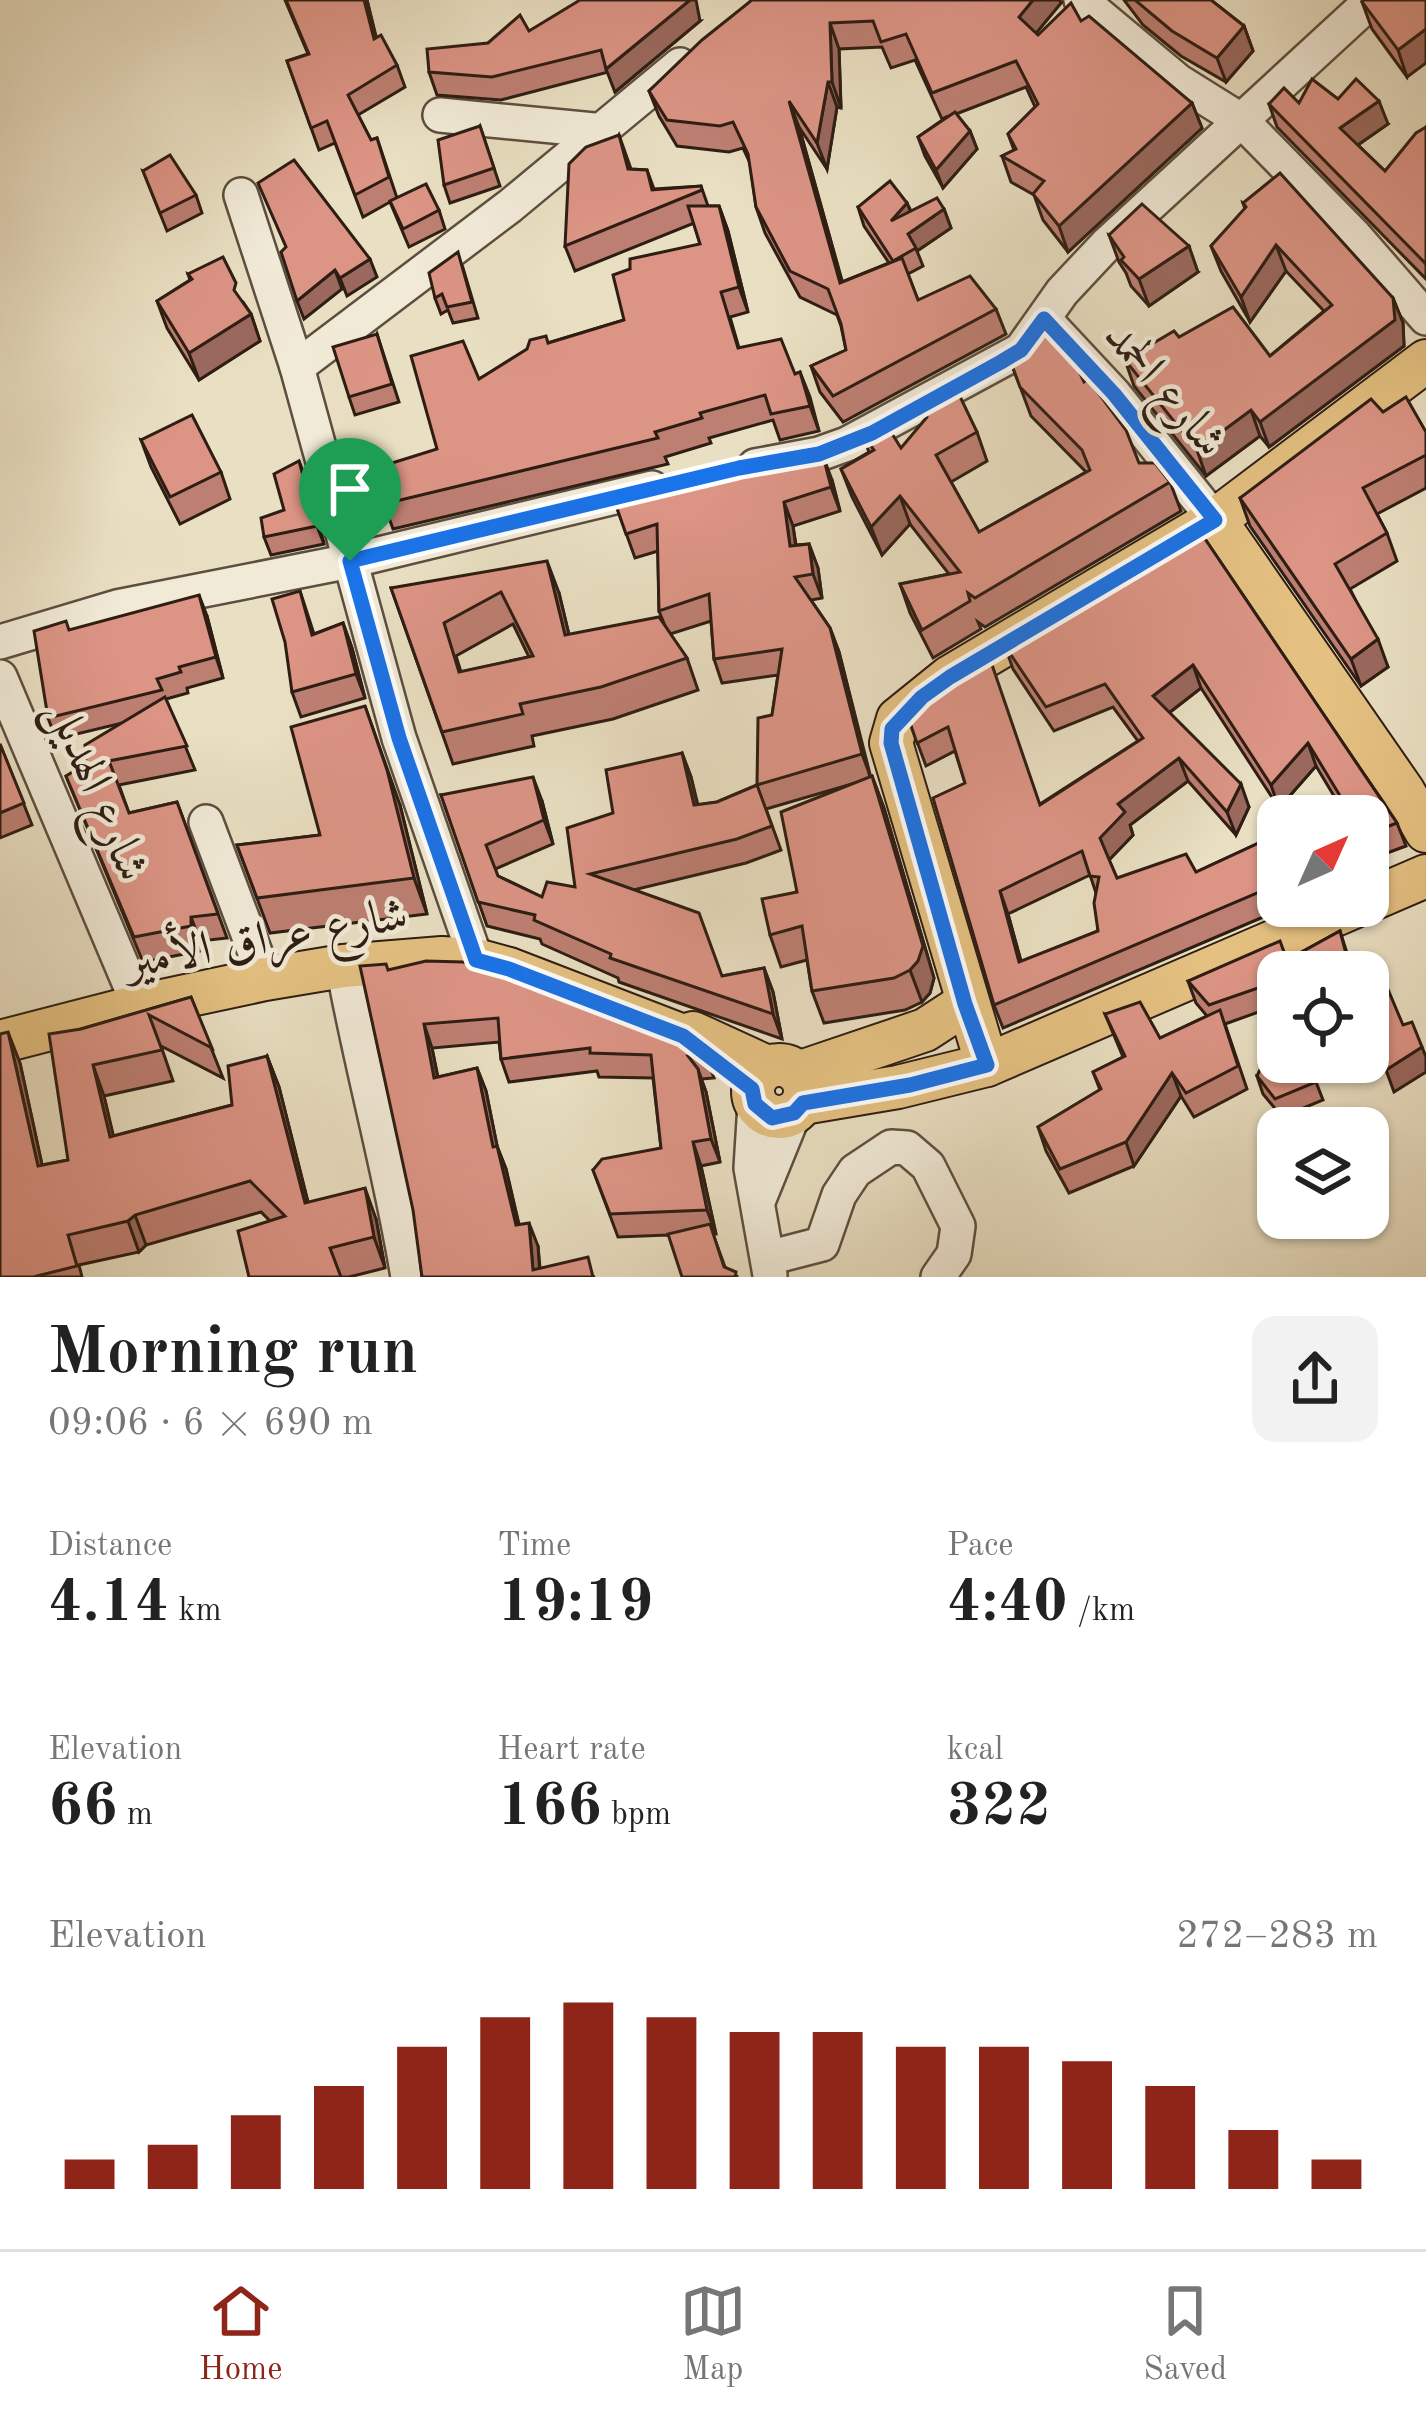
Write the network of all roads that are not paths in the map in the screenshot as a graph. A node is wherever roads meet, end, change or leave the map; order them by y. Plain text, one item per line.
1 (1081, 0) edge
2 (1372, 0) edge
3 (710, 40) edge
4 (440, 116) dead end
5 (1242, 122) junction
6 (604, 131) junction
7 (241, 195) dead end
8 (1426, 318) edge
9 (1044, 319) junction
10 (1426, 361) edge
11 (296, 367) junction
12 (718, 473) edge
13 (675, 483) edge
14 (1215, 520) junction
15 (350, 561) junction
16 (0, 641) edge
17 (0, 677) edge
18 (206, 822) dead end
19 (1426, 830) edge
20 (1426, 876) edge
21 (1389, 892) edge
22 (1307, 927) edge
23 (476, 960) junction
24 (343, 966) junction
25 (265, 979) junction
26 (965, 1004) junction
27 (139, 1006) junction
28 (0, 1042) edge
29 (987, 1065) junction
30 (778, 1092) junction
31 (769, 1268) edge
32 (407, 1277) edge
33 (938, 1277) edge

1 - 5 street
2 - 5 street
3 - 6 street
4 - 6 street
5 - 8 street
5 - 9 street
6 - 11 street
7 - 11 street
9 - 12 street
9 - 14 street, شارع الحمد
10 - 14 main road
11 - 15 street
13 - 15 street
14 - 19 main road
14 - 26 main road
15 - 16 street
15 - 23 street
17 - 27 street, شارع الهديل
18 - 25 street
20 - 21 main road
22 - 29 main road
23 - 24 main road, شارع عراق الأمير
23 - 30 main road, شارع عراق الأمير
24 - 25 main road, شارع عراق الأمير
24 - 32 street
25 - 27 main road, شارع عراق الأمير
26 - 29 main road
26 - 30 main road
27 - 28 main road, شارع عراق الأمير
29 - 30 main road
30 - 31 street
31 - 33 street

